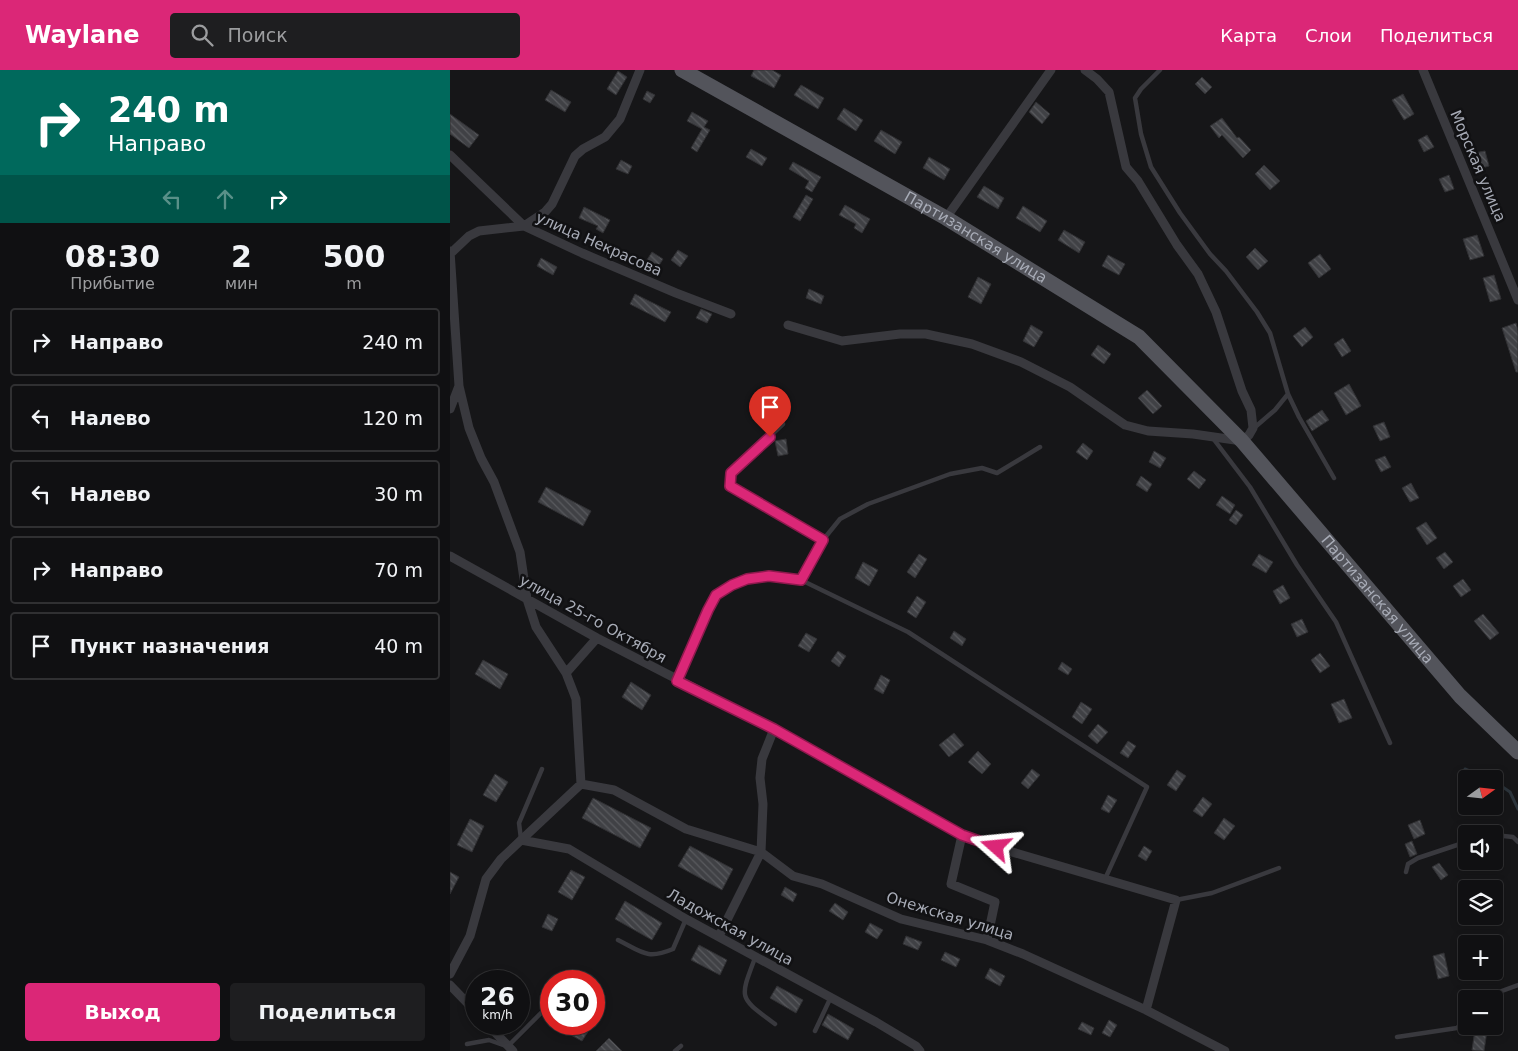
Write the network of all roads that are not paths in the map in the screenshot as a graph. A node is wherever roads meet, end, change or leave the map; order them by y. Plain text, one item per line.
1 (640, 70) edge
2 (682, 70) edge
3 (1051, 70) edge
4 (1086, 70) edge
5 (1160, 70) edge
6 (1423, 70) edge
7 (450, 155) edge
8 (946, 218) junction
9 (524, 226) junction
10 (450, 253) edge
11 (451, 282) edge
12 (1518, 300) edge
13 (731, 314) dead end
14 (788, 325) dead end
15 (459, 386) junction
16 (1288, 394) junction
17 (450, 409) edge
18 (782, 424) dead end
19 (1253, 428) junction
20 (1211, 436) junction
21 (1242, 441) junction
22 (1040, 447) dead end
23 (1334, 478) dead end
24 (823, 540) junction
25 (450, 556) edge
26 (801, 580) junction
27 (527, 599) junction
28 (597, 638) junction
29 (566, 673) junction
30 (677, 681) junction
31 (774, 729) junction
32 (1390, 743) dead end
33 (1518, 752) edge
34 (542, 769) dead end
35 (581, 784) junction
36 (962, 835) junction
37 (1503, 836) edge
38 (522, 840) junction
39 (1518, 842) edge
40 (1458, 845) edge
41 (761, 852) junction
42 (1279, 868) dead end
43 (1406, 872) dead end
44 (1104, 880) junction
45 (1176, 900) junction
46 (686, 919) junction
47 (719, 936) junction
48 (618, 940) dead end
49 (987, 940) junction
50 (755, 958) junction
51 (450, 974) edge
52 (1518, 984) edge
53 (450, 985) edge
54 (1503, 990) edge
55 (830, 999) junction
56 (465, 1001) edge
57 (1146, 1010) junction
58 (540, 1014) edge
59 (775, 1024) dead end
60 (1458, 1027) edge
61 (815, 1031) dead end
62 (498, 1035) edge
63 (1397, 1037) dead end
64 (467, 1044) dead end
65 (681, 1046) dead end
66 (510, 1048) edge
67 (676, 1051) edge
68 (920, 1051) edge
69 (1225, 1051) edge

1 - 9 street
2 - 8 main road, Партизанская улица
3 - 8 street
4 - 19 street
5 - 16 lane
6 - 12 street, Морская улица
7 - 9 street, улица Некрасова
8 - 21 main road, Партизанская улица
9 - 10 street
9 - 13 street, улица Некрасова
10 - 11 street
11 - 15 street
14 - 20 street
15 - 17 street
15 - 27 street
16 - 19 lane
16 - 23 lane
18 - 24 lane
19 - 21 street
20 - 21 street
20 - 32 lane
21 - 33 main road, Партизанская улица
22 - 24 lane
24 - 26 lane
25 - 27 street, улица 25-го Октября
26 - 30 lane
26 - 44 lane
27 - 28 street, улица 25-го Октября
27 - 29 street
28 - 29 street
28 - 30 street, улица 25-го Октября
29 - 35 street
30 - 31 street, улица 25-го Октября
31 - 36 street, улица 25-го Октября
31 - 41 street
34 - 38 lane
35 - 38 street
35 - 41 street, Онежская улица
36 - 44 street, улица 25-го Октября
36 - 49 street
37 - 39 lane
38 - 46 street, Ладожская улица
38 - 51 street
40 - 43 lane
41 - 47 street
41 - 49 street, Онежская улица
42 - 45 lane
44 - 45 street, улица 25-го Октября
45 - 57 street
46 - 47 street, Ладожская улица
46 - 48 lane
47 - 50 street, Ладожская улица
49 - 57 street, Онежская улица
50 - 55 street, Ладожская улица
50 - 59 lane
52 - 54 lane
53 - 56 street
55 - 61 lane
55 - 68 street, Ладожская улица
57 - 69 street, Онежская улица
58 - 66 lane
60 - 63 lane
62 - 66 street
64 - 66 lane
65 - 67 lane

